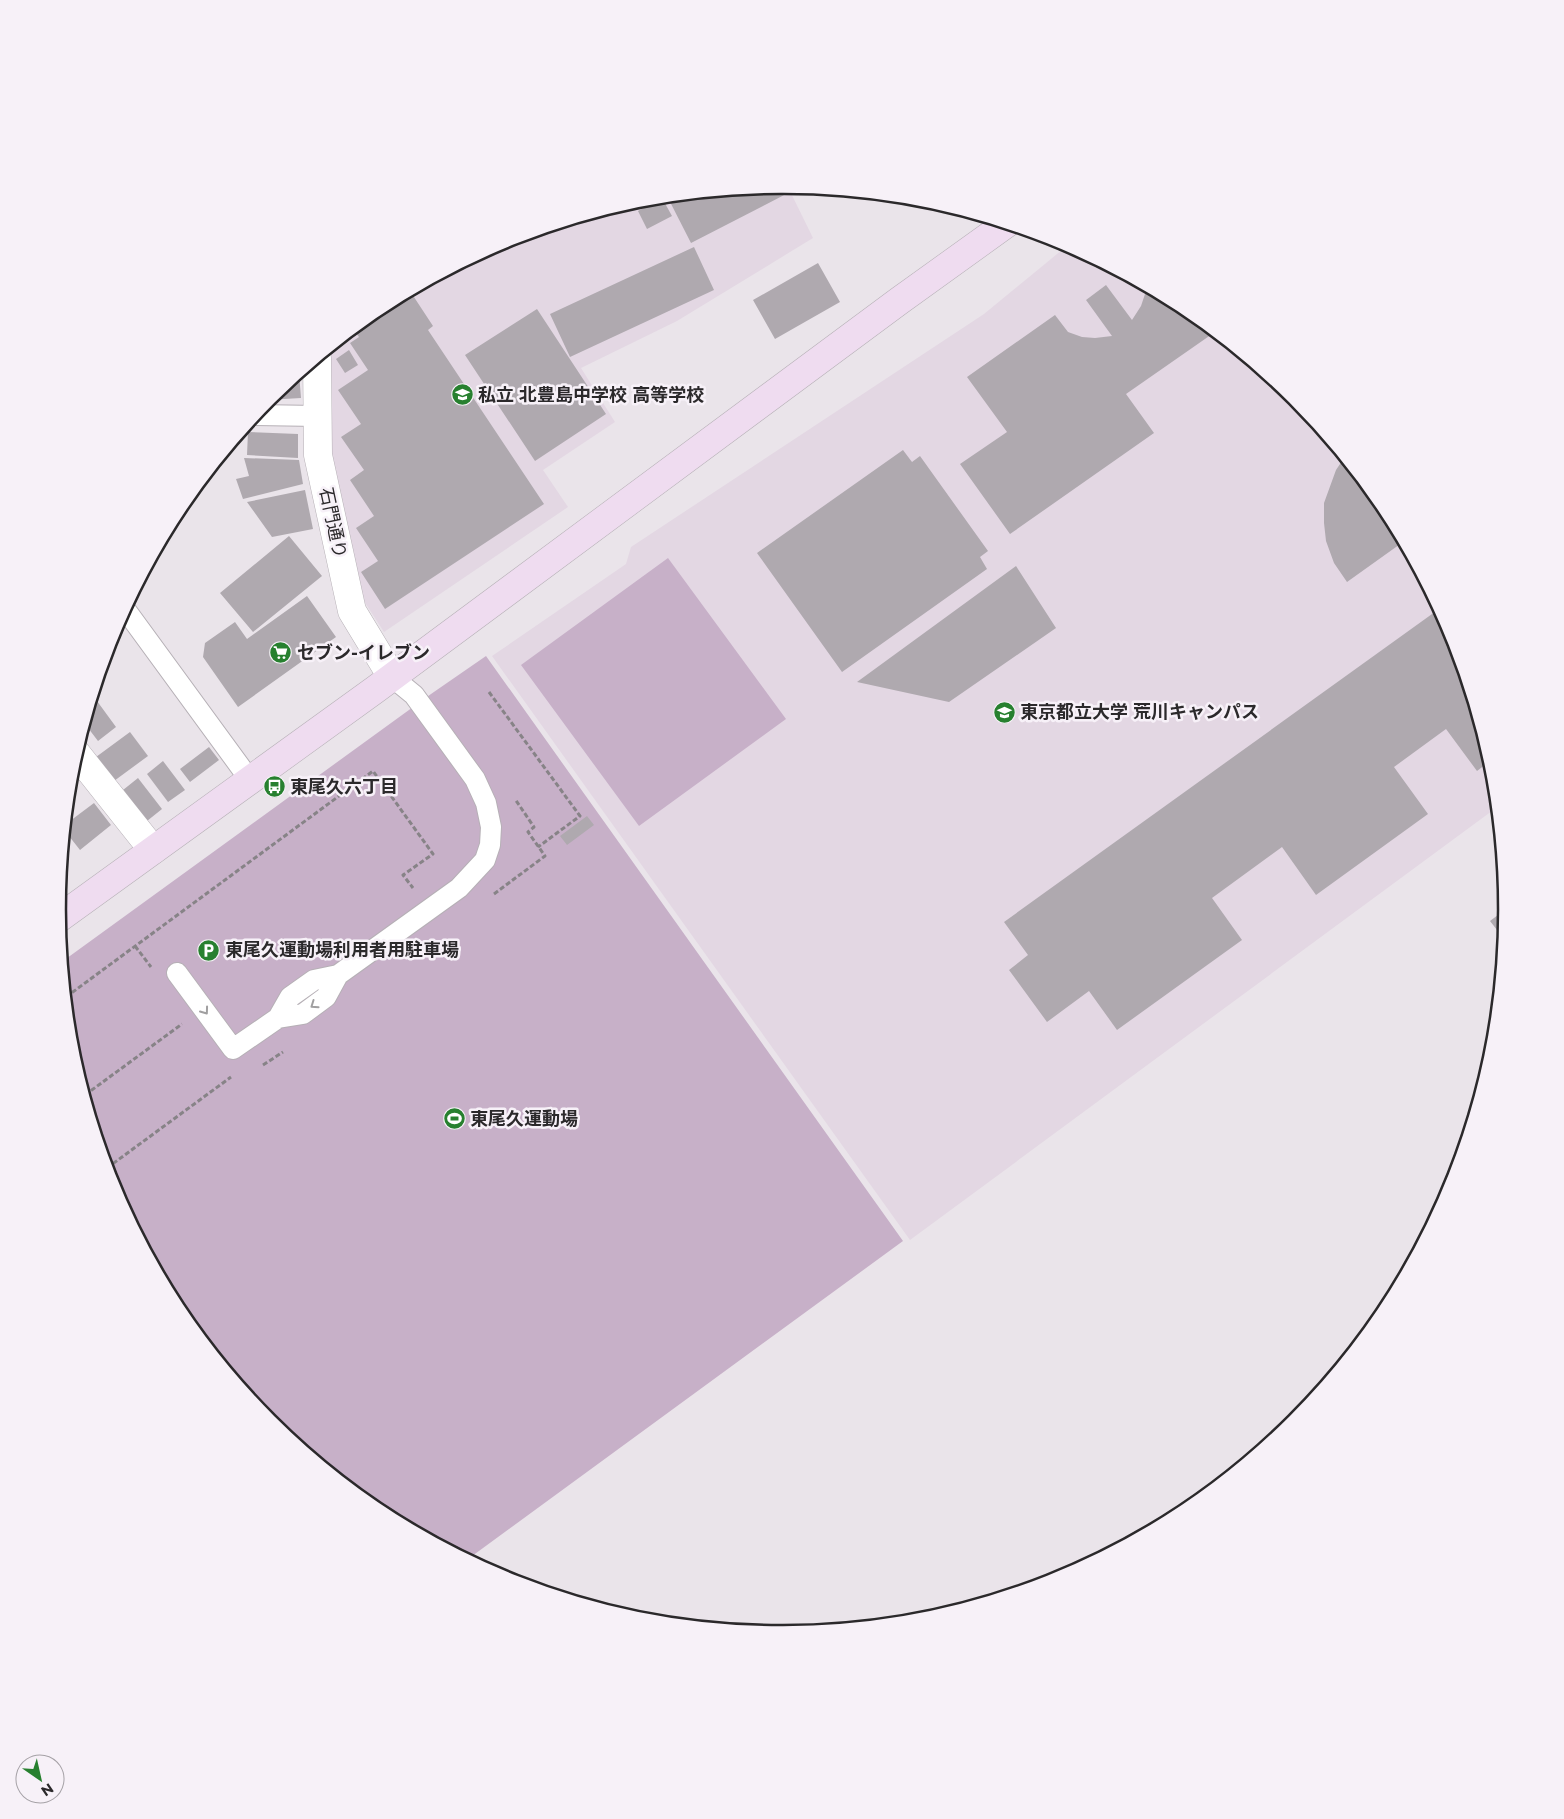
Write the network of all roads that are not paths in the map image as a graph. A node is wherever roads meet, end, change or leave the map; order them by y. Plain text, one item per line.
1 (1000, 228) edge
2 (318, 365) edge
3 (265, 415) edge
4 (318, 416) junction
5 (130, 616) edge
6 (392, 677) junction
7 (82, 761) edge
8 (250, 780) junction
9 (153, 850) junction
10 (66, 913) edge
11 (177, 973) dead end

1 - 6 street
2 - 4 street, 石門通り
3 - 4 lane
4 - 6 street, 石門通り
5 - 8 lane
6 - 8 street
6 - 11 lane
7 - 9 street
8 - 9 street
9 - 10 street

